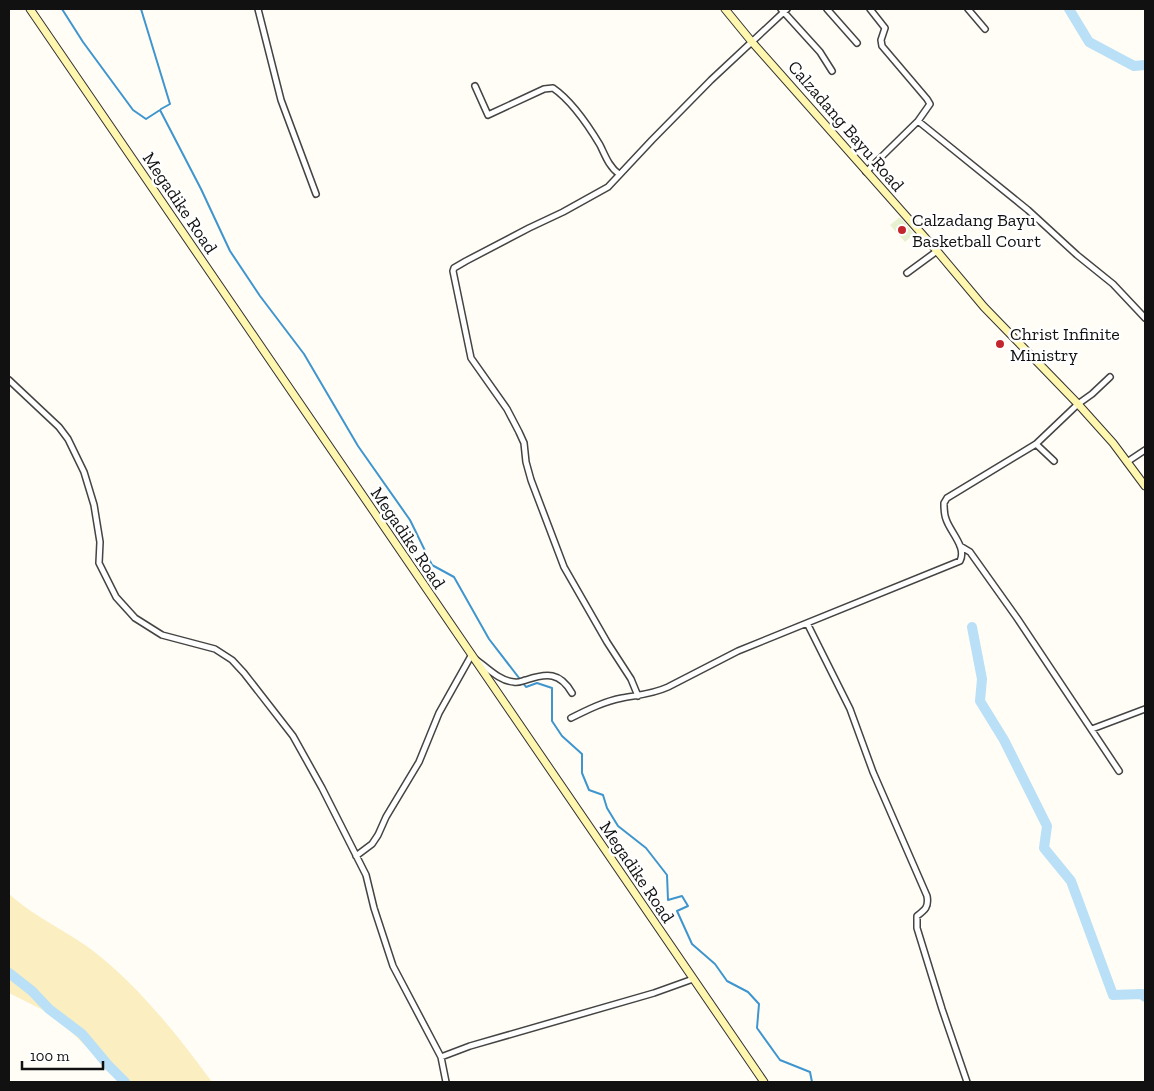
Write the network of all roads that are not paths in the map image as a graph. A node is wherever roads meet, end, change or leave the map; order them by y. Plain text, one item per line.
1 (30, 9) edge
2 (258, 9) edge
3 (725, 9) edge
4 (826, 9) edge
5 (870, 9) edge
6 (968, 9) edge
7 (784, 10) edge
8 (985, 29) dead end
9 (752, 42) junction
10 (857, 43) dead end
11 (832, 71) dead end
12 (475, 86) dead end
13 (918, 120) junction
14 (866, 172) junction
15 (619, 174) junction
16 (316, 194) dead end
17 (937, 251) junction
18 (907, 273) dead end
19 (1145, 318) edge
20 (1110, 377) dead end
21 (9, 380) edge
22 (1078, 404) junction
23 (1036, 444) junction
24 (1145, 450) edge
25 (1054, 461) dead end
26 (1127, 462) junction
27 (1145, 486) edge
28 (960, 546) junction
29 (807, 623) junction
30 (471, 656) junction
31 (572, 693) dead end
32 (638, 696) junction
33 (1145, 709) edge
34 (571, 718) dead end
35 (1092, 730) junction
36 (1119, 771) dead end
37 (356, 856) junction
38 (693, 979) junction
39 (441, 1057) junction
40 (446, 1082) edge
41 (764, 1082) edge
42 (967, 1082) edge

1 - 30 main road, Megadike Road
2 - 16 street
3 - 9 main road, Calzadang Bayu Road
4 - 10 street
5 - 13 street
6 - 8 street
7 - 9 street
7 - 11 street
9 - 14 main road, Calzadang Bayu Road
9 - 15 street
12 - 15 street
13 - 14 street
13 - 19 street
14 - 17 main road, Calzadang Bayu Road
15 - 32 street
17 - 18 street
17 - 22 main road, Calzadang Bayu Road
20 - 22 street
21 - 37 street
22 - 23 street
22 - 26 main road, Calzadang Bayu Road
23 - 25 street
23 - 28 street
24 - 26 street
26 - 27 main road, Calzadang Bayu Road
28 - 29 street
28 - 35 street
29 - 32 street
29 - 42 street
30 - 31 street
30 - 37 street
30 - 38 main road, Megadike Road
32 - 34 street
33 - 35 street
35 - 36 street
37 - 39 street
38 - 39 street
38 - 41 main road, Megadike Road
39 - 40 street

